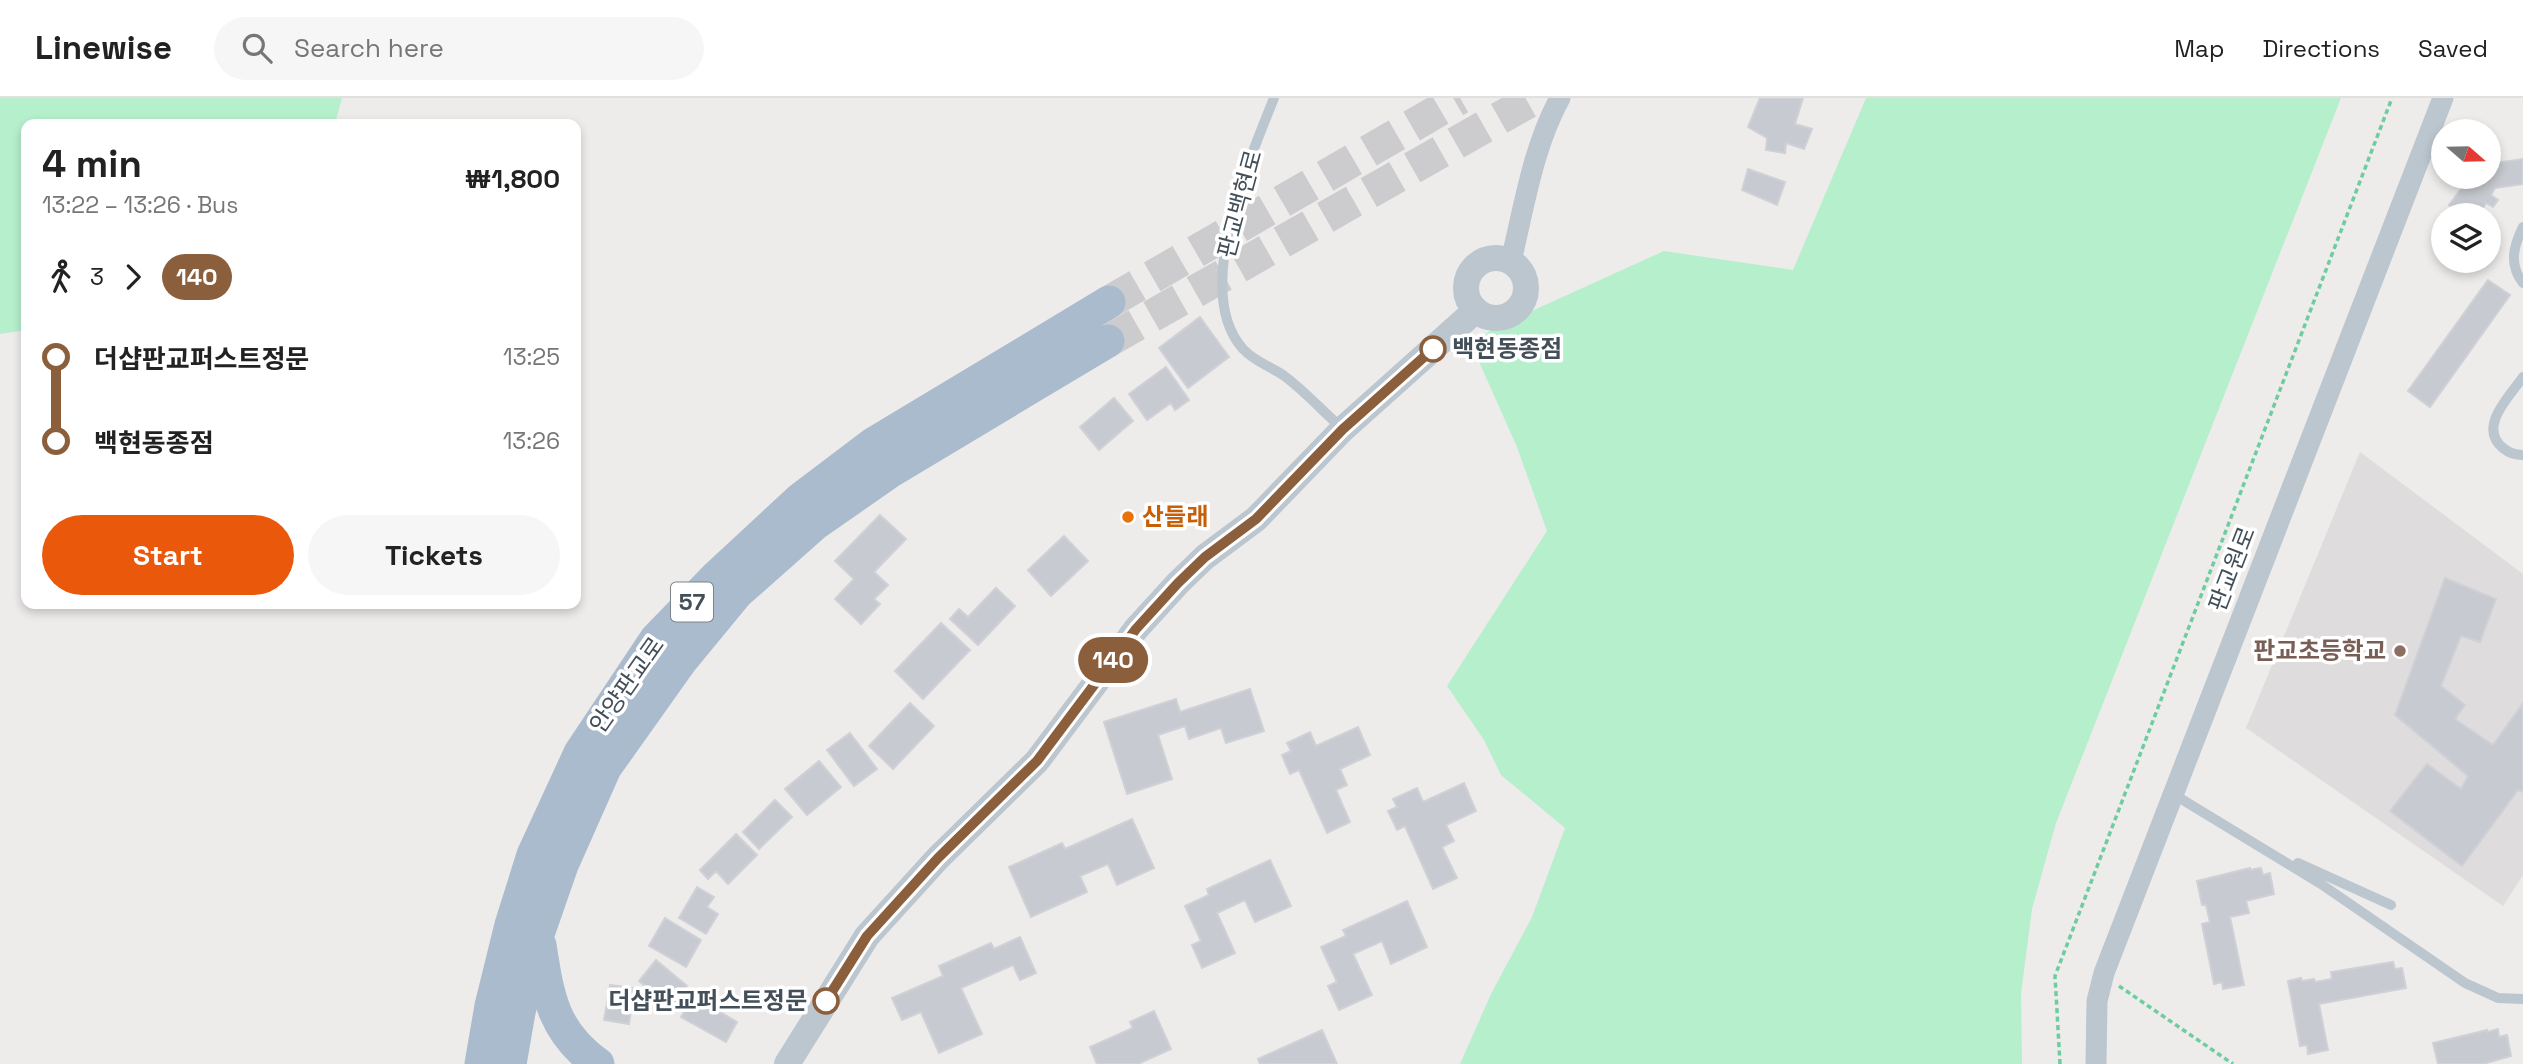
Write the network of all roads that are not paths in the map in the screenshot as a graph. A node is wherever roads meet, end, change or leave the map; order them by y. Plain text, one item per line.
1 (1274, 98) edge
2 (1560, 98) edge
3 (2443, 98) edge
4 (2523, 227) edge
5 (1510, 261) junction
6 (2523, 283) edge
7 (1109, 302) tunnel mouth
8 (1476, 310) junction
9 (1108, 341) tunnel mouth
10 (2523, 377) edge
11 (1343, 429) junction
12 (2523, 455) edge
13 (2173, 794) junction
14 (2254, 843) junction
15 (2391, 905) dead end
16 (538, 934) junction
17 (2523, 999) edge
18 (481, 1064) edge
19 (510, 1064) edge
20 (598, 1064) edge
21 (787, 1064) edge
22 (2096, 1064) edge

1 - 11 lane, 판교백현로
2 - 5 street
3 - 13 street, 판교원로
4 - 6 lane
5 - 8 street
5 - 8 street
7 - 18 main road, 안양판교로 / 57
8 - 11 street
9 - 16 main road, 안양판교로 / 57
10 - 12 lane
11 - 21 street
13 - 14 lane
13 - 22 street, 판교원로
14 - 15 lane
14 - 17 lane
16 - 19 main road, 안양판교로 / 57
16 - 20 main road

